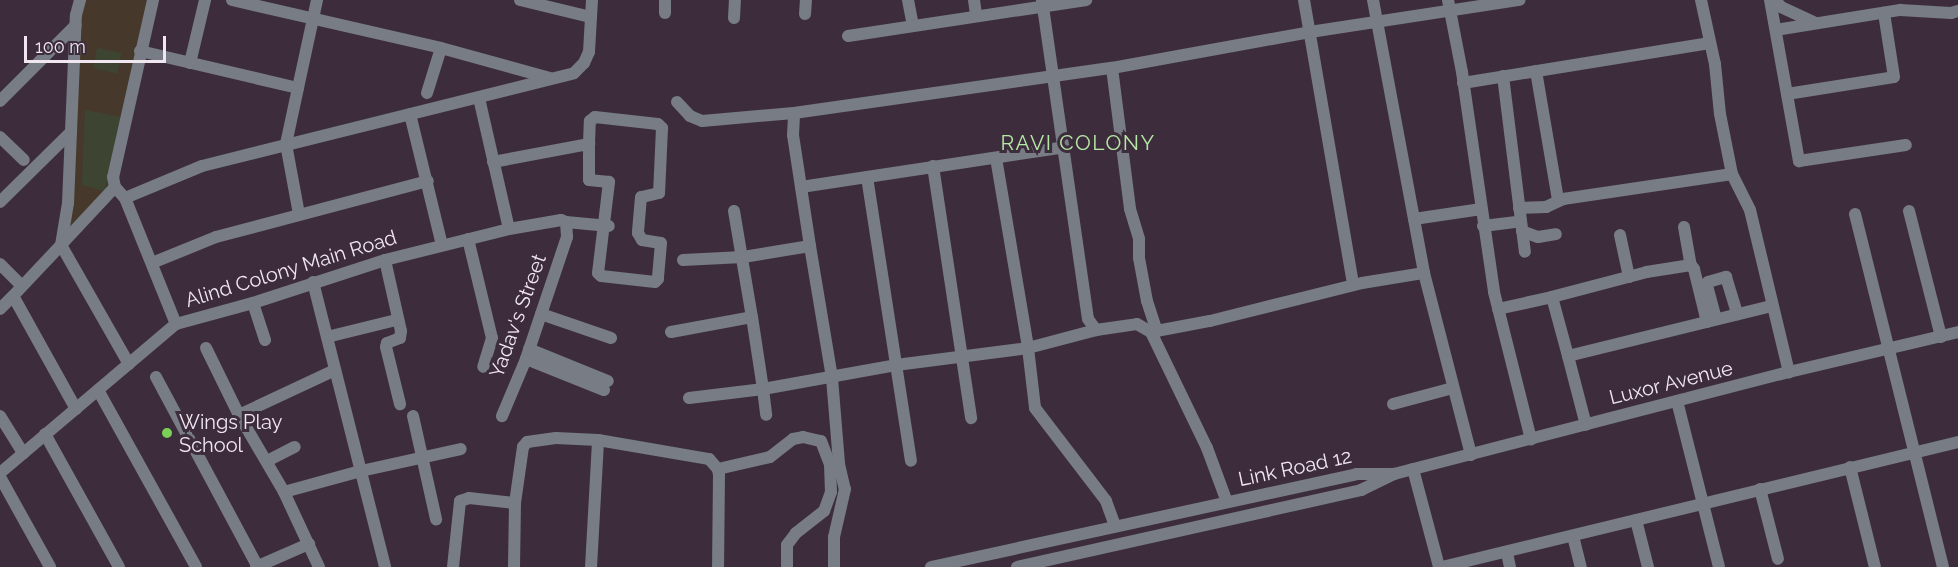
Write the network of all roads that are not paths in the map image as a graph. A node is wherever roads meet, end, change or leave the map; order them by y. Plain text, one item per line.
1 (80, 0) edge
2 (153, 0) edge
3 (205, 0) edge
4 (232, 0) edge
5 (317, 0) edge
6 (520, 0) edge
7 (592, 0) edge
8 (735, 0) edge
9 (806, 0) edge
10 (908, 0) edge
11 (974, 0) edge
12 (1086, 0) edge
13 (1304, 0) edge
14 (1373, 0) edge
15 (1701, 0) edge
16 (1770, 0) edge
17 (1775, 0) edge
18 (1513, 1) edge
19 (1043, 4) edge
20 (1448, 6) edge
21 (1958, 11) edge
22 (1884, 13) junction
23 (805, 14) dead end
24 (976, 15) junction
25 (591, 17) junction
26 (735, 18) dead end
27 (313, 20) junction
28 (1377, 22) junction
29 (1815, 23) junction
30 (76, 25) junction
31 (913, 26) junction
32 (1776, 30) junction
33 (1310, 32) junction
34 (848, 36) dead end
35 (1710, 43) junction
36 (441, 48) junction
37 (140, 51) junction
38 (190, 63) junction
39 (1112, 68) junction
40 (1536, 71) junction
41 (1054, 76) junction
42 (1503, 76) junction
43 (552, 79) junction
44 (1463, 83) junction
45 (298, 88) junction
46 (427, 93) dead end
47 (1787, 94) junction
48 (478, 98) junction
49 (0, 101) edge
50 (677, 102) dead end
51 (794, 113) junction
52 (410, 114) junction
53 (71, 132) junction
54 (0, 137) edge
55 (286, 144) junction
56 (589, 144) junction
57 (1906, 145) dead end
58 (1064, 147) junction
59 (996, 158) junction
60 (24, 160) dead end
61 (493, 162) junction
62 (933, 166) junction
63 (1732, 174) junction
64 (867, 177) junction
65 (428, 181) junction
66 (115, 187) junction
67 (801, 187) junction
68 (125, 198) junction
69 (1558, 200) junction
70 (0, 202) edge
71 (1519, 208) junction
72 (1481, 209) junction
73 (734, 211) dead end
74 (1909, 211) dead end
75 (299, 214) junction
76 (1855, 214) dead end
77 (1414, 219) junction
78 (567, 225) junction
79 (606, 225) junction
80 (1483, 226) junction
81 (1522, 226) junction
82 (1684, 227) dead end
83 (509, 229) junction
84 (1556, 234) dead end
85 (1620, 235) dead end
86 (468, 239) junction
87 (61, 245) junction
88 (442, 245) junction
89 (810, 246) junction
90 (1525, 252) dead end
91 (743, 257) junction
92 (385, 260) junction
93 (683, 261) dead end
94 (152, 263) junction
95 (0, 264) edge
96 (1691, 265) junction
97 (1424, 273) junction
98 (1629, 277) junction
99 (313, 282) junction
100 (1353, 285) junction
101 (22, 286) junction
102 (13, 296) junction
103 (1552, 297) junction
104 (253, 303) junction
105 (1772, 306) junction
106 (0, 309) edge
107 (1498, 309) junction
108 (1736, 312) junction
109 (541, 314) junction
110 (752, 316) junction
111 (1713, 318) junction
112 (392, 321) dead end
113 (176, 324) junction
114 (1096, 330) junction
115 (1154, 331) junction
116 (671, 332) dead end
117 (1958, 332) edge
118 (1941, 337) junction
119 (327, 338) junction
120 (611, 338) dead end
121 (265, 340) dead end
122 (206, 348) dead end
123 (1028, 348) junction
124 (1890, 349) junction
125 (528, 354) junction
126 (963, 356) junction
127 (1568, 356) junction
128 (129, 364) junction
129 (896, 365) junction
130 (483, 368) dead end
131 (335, 370) junction
132 (1789, 372) junction
133 (156, 377) dead end
134 (832, 378) junction
135 (606, 385) dead end
136 (763, 388) junction
137 (1453, 388) junction
138 (98, 390) junction
139 (689, 398) dead end
140 (1677, 401) junction
141 (400, 404) dead end
142 (1393, 404) dead end
143 (76, 409) junction
144 (766, 415) dead end
145 (0, 416) edge
146 (239, 416) junction
147 (413, 416) dead end
148 (502, 416) dead end
149 (971, 418) dead end
150 (1586, 425) junction
151 (45, 434) junction
152 (1532, 439) junction
153 (598, 440) junction
154 (1958, 442) edge
155 (295, 447) dead end
156 (461, 449) dead end
157 (24, 453) junction
158 (1913, 453) junction
159 (1471, 455) junction
160 (422, 457) junction
161 (267, 461) junction
162 (911, 461) dead end
163 (1850, 467) junction
164 (718, 470) junction
165 (1413, 470) junction
166 (361, 471) junction
167 (1394, 474) junction
168 (0, 475) edge
169 (1760, 489) junction
170 (284, 492) junction
171 (1227, 502) junction
172 (515, 503) junction
173 (1704, 503) junction
174 (826, 506) junction
175 (840, 515) junction
176 (435, 519) dead end
177 (813, 520) junction
178 (1636, 520) junction
179 (1115, 526) junction
180 (836, 531) junction
181 (1573, 536) junction
182 (309, 544) junction
183 (1507, 553) junction
184 (1778, 559) dead end
185 (50, 567) edge
186 (119, 567) edge
187 (196, 567) edge
188 (257, 567) edge
189 (319, 567) edge
190 (385, 567) edge
191 (453, 567) edge
192 (514, 567) edge
193 (591, 567) edge
194 (718, 567) edge
195 (787, 567) edge
196 (834, 567) edge
197 (931, 567) edge
198 (1017, 567) edge
199 (1440, 567) edge
200 (1510, 567) edge
201 (1581, 567) edge
202 (1648, 567) edge
203 (1719, 567) edge
204 (1875, 567) edge
205 (1943, 567) edge

1 - 30 street
2 - 37 street
3 - 38 street
4 - 27 street
5 - 27 street
6 - 25 street
7 - 25 street
8 - 26 street
9 - 23 street
10 - 31 street
11 - 24 street
12 - 19 street
13 - 33 street
14 - 28 street
15 - 35 street
16 - 32 street
17 - 29 street
18 - 20 street
19 - 24 street
19 - 41 street
20 - 28 street
20 - 44 street
21 - 22 street
22 - 29 street
22 - 47 street
24 - 31 street
25 - 43 street
27 - 36 street
27 - 45 street
28 - 33 street
28 - 77 street
29 - 32 street
30 - 49 street
30 - 53 street
31 - 34 street
32 - 47 street
33 - 39 street
33 - 100 street
35 - 40 street
35 - 63 street
36 - 43 street
36 - 46 street
37 - 38 street
37 - 66 street
38 - 45 street
39 - 41 street
39 - 115 street
40 - 42 street
40 - 69 street
41 - 51 street
41 - 58 street
42 - 44 street
42 - 71 street
43 - 48 street
44 - 72 street
45 - 55 street
47 - 57 street
48 - 52 street
48 - 61 street
50 - 51 street
51 - 67 street
52 - 55 street
52 - 65 street
53 - 70 street
53 - 87 street
54 - 60 street
55 - 68 street
55 - 75 street
56 - 61 street
56 - 79 street
56 - 79 street
58 - 59 street
58 - 114 street
59 - 62 street
59 - 123 street
61 - 83 street
62 - 64 street
62 - 126 street
63 - 69 street
63 - 105 street
64 - 67 street
64 - 129 street
65 - 75 street
65 - 88 street
66 - 68 street
66 - 87 street
67 - 89 street
68 - 94 street
69 - 71 street
71 - 81 street
72 - 77 street
72 - 80 street
73 - 91 street
74 - 118 street
75 - 94 street
76 - 124 street
77 - 97 street
78 - 79 street, Alind Colony Main Road
78 - 83 street, Alind Colony Main Road
78 - 109 street, Yadav's Street
80 - 81 street
80 - 107 street
81 - 84 street
81 - 90 street
82 - 96 street
83 - 86 street, Alind Colony Main Road
85 - 98 street
86 - 88 street, Alind Colony Main Road
86 - 130 street
87 - 101 street
87 - 128 street
88 - 92 street, Alind Colony Main Road
89 - 91 street
89 - 134 street
91 - 93 street
91 - 110 street
92 - 99 street, Alind Colony Main Road
92 - 141 street
94 - 113 street
95 - 101 street
96 - 98 street
96 - 111 street
97 - 100 street
97 - 137 street
98 - 103 street
99 - 104 street, Alind Colony Main Road
99 - 119 street
100 - 115 street
101 - 102 street
102 - 106 street
102 - 143 street
103 - 107 street
103 - 127 street
104 - 113 street, Alind Colony Main Road
104 - 121 street
105 - 108 street
105 - 132 street
107 - 152 street
108 - 111 street
108 - 111 street
109 - 120 street
109 - 125 street, Yadav's Street
110 - 116 street
110 - 136 street
111 - 127 street
112 - 119 street
113 - 128 street, Alind Colony Main Road
114 - 115 street
114 - 123 street
115 - 171 street
117 - 118 street, Luxor Avenue
118 - 124 street, Luxor Avenue
119 - 131 street
122 - 146 street
123 - 126 street
123 - 179 street
124 - 132 street, Luxor Avenue
124 - 158 street
125 - 135 street
125 - 148 street, Yadav's Street
126 - 129 street
126 - 149 street
127 - 150 street
128 - 138 street, Alind Colony Main Road
129 - 134 street
129 - 162 street
131 - 146 street
131 - 166 street
132 - 140 street, Luxor Avenue
133 - 188 street
134 - 136 street
134 - 175 street
136 - 139 street
136 - 144 street
137 - 142 street
137 - 159 street
138 - 143 street, Alind Colony Main Road
138 - 187 street
140 - 150 street, Luxor Avenue
140 - 173 street
143 - 151 street, Alind Colony Main Road
145 - 157 street
146 - 161 street
147 - 160 street
150 - 152 street, Luxor Avenue
151 - 157 street, Alind Colony Main Road
151 - 186 street
152 - 159 street, Luxor Avenue
153 - 164 street
153 - 172 street
153 - 193 street
154 - 158 street
155 - 161 street
156 - 160 street
157 - 168 street, Alind Colony Main Road
158 - 163 street
158 - 205 street
159 - 165 street, Luxor Avenue
160 - 166 street
160 - 176 street
161 - 170 street
163 - 169 street
163 - 204 street
164 - 174 street
164 - 194 street
165 - 167 street, Luxor Avenue
165 - 199 street
166 - 170 street
166 - 190 street
167 - 171 street, Link Road 12
167 - 198 street, Link Road 12
168 - 185 street
169 - 173 street
169 - 184 street
170 - 182 street
171 - 179 street, Link Road 12
172 - 191 street
172 - 192 street
173 - 178 street
173 - 203 street
174 - 175 street
174 - 177 street
175 - 180 street
177 - 180 street
177 - 195 street
178 - 181 street
178 - 202 street
179 - 197 street, Link Road 12
180 - 196 street
181 - 183 street
181 - 201 street
182 - 188 street
182 - 189 street
183 - 199 street
183 - 200 street

